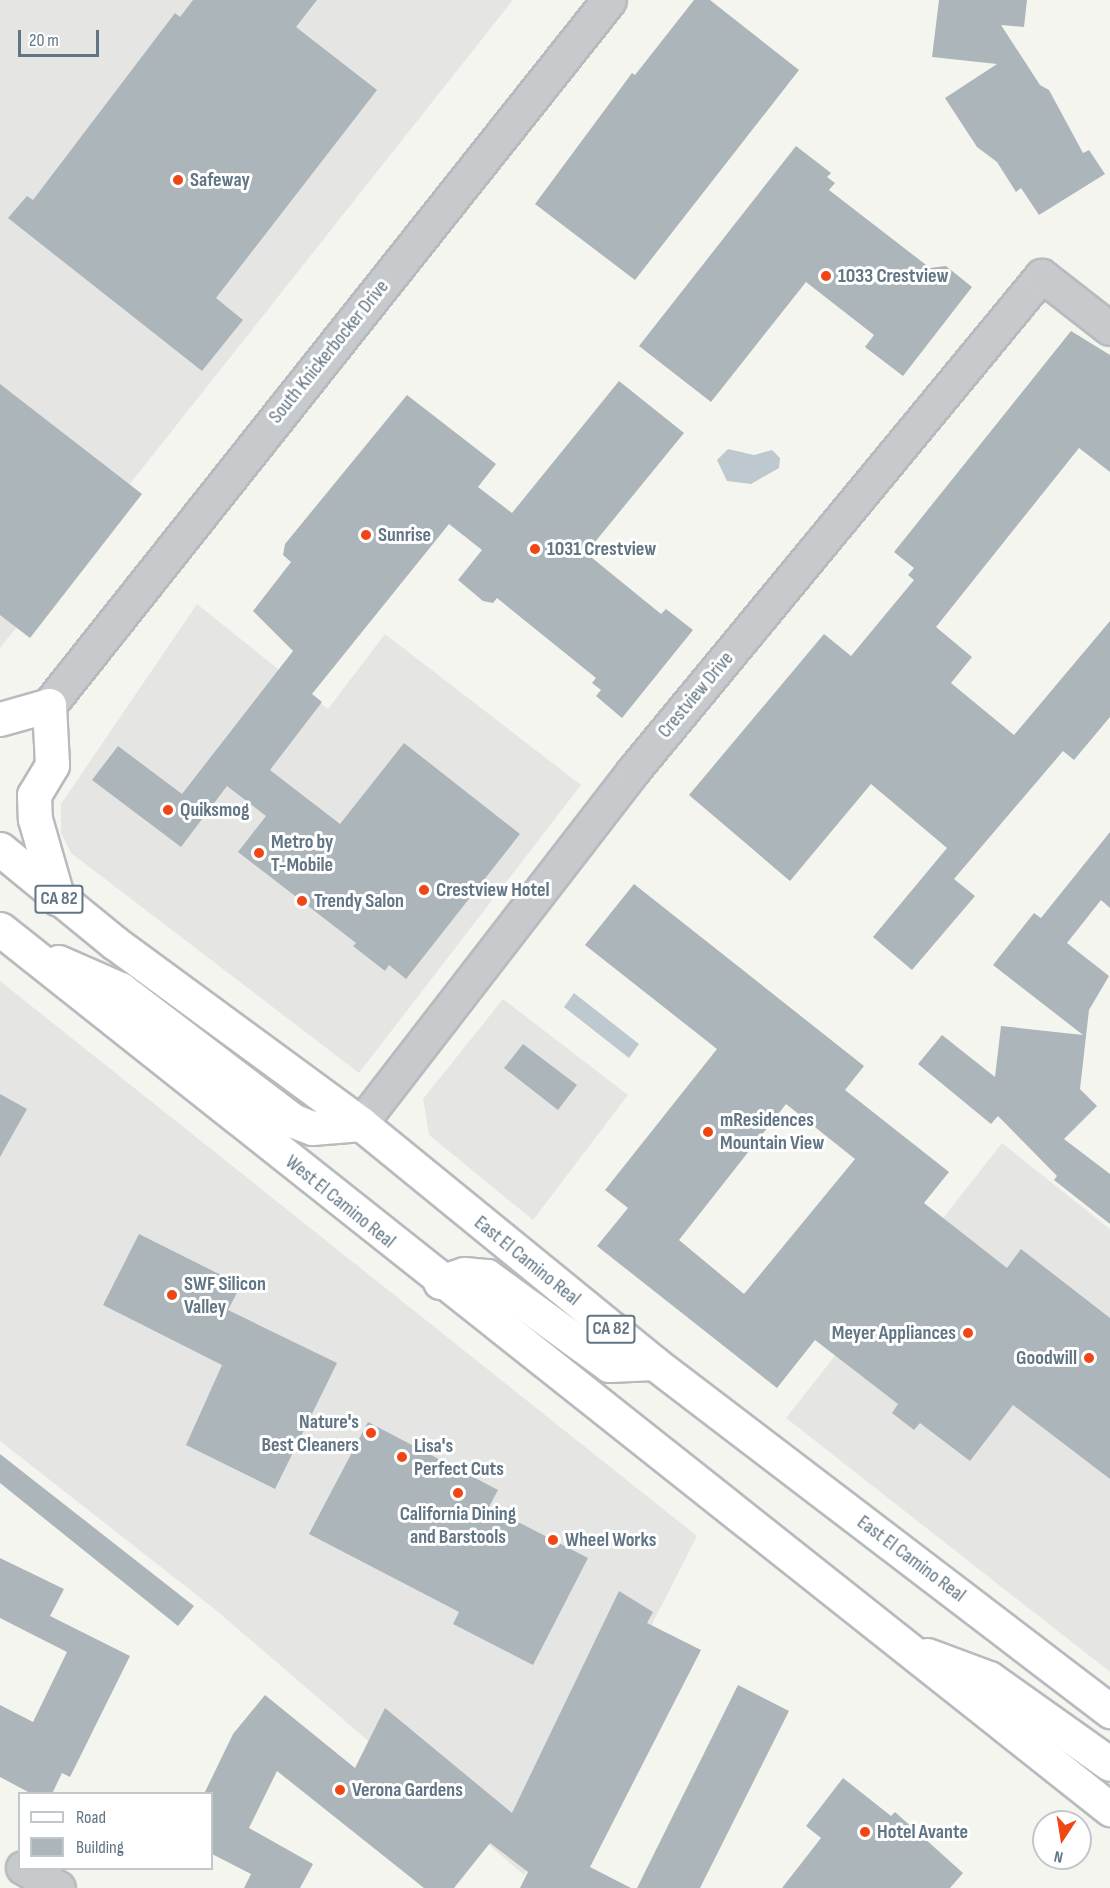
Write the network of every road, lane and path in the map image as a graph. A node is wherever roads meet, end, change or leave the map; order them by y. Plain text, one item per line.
1 (609, 0) edge
2 (1110, 329) edge
3 (49, 705) junction
4 (0, 718) edge
5 (0, 849) edge
6 (58, 899) junction
7 (9, 937) edge
8 (361, 1124) junction
9 (440, 1282) junction
10 (654, 1363) junction
11 (897, 1644) junction
12 (1110, 1711) edge
13 (1110, 1764) edge
14 (1110, 1809) edge
15 (0, 1856) edge
16 (18, 1866) edge
17 (25, 1870) edge
18 (59, 1888) edge

1 - 3 street, South Knickerbocker Drive
2 - 8 street, Crestview Drive
3 - 4 main road
3 - 6 main road
5 - 6 main road, CA 82
6 - 8 main road, East El Camino Real / CA 82
7 - 8 main road
7 - 9 main road, West El Camino Real
8 - 10 main road, East El Camino Real / CA 82
9 - 10 main road
9 - 11 main road, West El Camino Real
10 - 12 main road, East El Camino Real / CA 82
11 - 13 main road
11 - 14 main road
15 - 16 street
17 - 18 street

